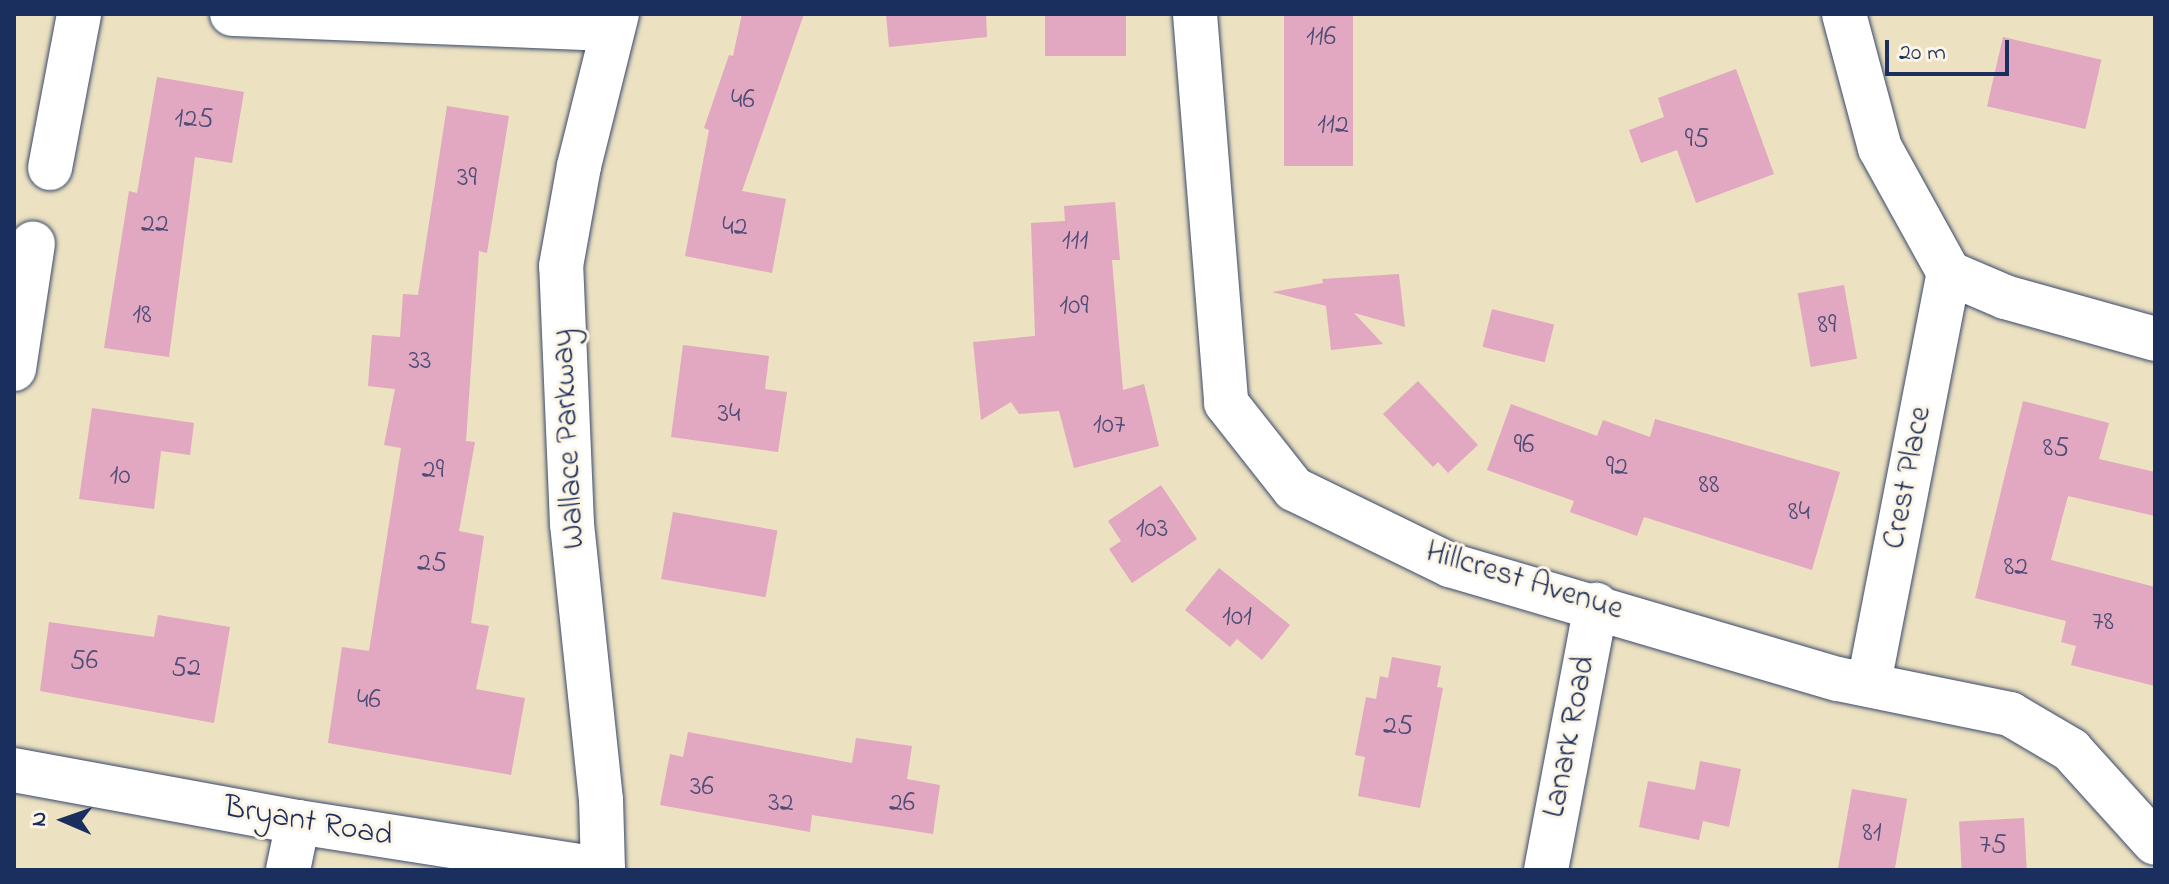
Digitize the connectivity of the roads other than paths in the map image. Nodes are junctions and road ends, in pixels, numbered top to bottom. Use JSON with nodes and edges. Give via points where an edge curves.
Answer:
{"nodes":[{"id":1,"x":79,"y":14,"type":"edge"},
{"id":2,"x":232,"y":14,"type":"edge"},
{"id":3,"x":1195,"y":14,"type":"edge"},
{"id":4,"x":1844,"y":14,"type":"edge"},
{"id":5,"x":615,"y":22,"type":"edge"},
{"id":6,"x":50,"y":168,"type":"dead end"},
{"id":7,"x":33,"y":243,"type":"dead end"},
{"id":8,"x":1949,"y":273,"type":"junction"},
{"id":9,"x":2155,"y":339,"type":"edge"},
{"id":10,"x":14,"y":369,"type":"edge"},
{"id":11,"x":1596,"y":605,"type":"junction"},
{"id":12,"x":1869,"y":683,"type":"junction"},
{"id":13,"x":14,"y":770,"type":"edge"},
{"id":14,"x":298,"y":822,"type":"junction"},
{"id":15,"x":2155,"y":843,"type":"edge"},
{"id":16,"x":288,"y":870,"type":"edge"},
{"id":17,"x":603,"y":870,"type":"edge"},
{"id":18,"x":1546,"y":870,"type":"edge"}],
"edges":[{"from":1,"to":6,"type":"street"},
{"from":2,"to":5,"type":"street"},
{"from":3,"to":11,"type":"street","name":"Hillcrest Avenue","via":[[1226,403],[1294,489],[1450,565]]},
{"from":4,"to":8,"type":"street","via":[[1880,148]]},
{"from":5,"to":17,"type":"street","name":"Wallace Parkway","via":[[561,266],[572,524],[601,800]]},
{"from":7,"to":10,"type":"street"},
{"from":8,"to":9,"type":"street","via":[[2005,297]]},
{"from":8,"to":12,"type":"street","name":"Crest Place"},
{"from":11,"to":12,"type":"street","name":"Hillcrest Avenue","via":[[1838,679]]},
{"from":11,"to":18,"type":"street","name":"Lanark Road"},
{"from":12,"to":15,"type":"street","name":"Hillcrest Avenue","via":[[2010,714],[2071,750]]},
{"from":13,"to":14,"type":"street","name":"Bryant Road"},
{"from":14,"to":16,"type":"street"},
{"from":14,"to":17,"type":"street","name":"Bryant Road"}]}
